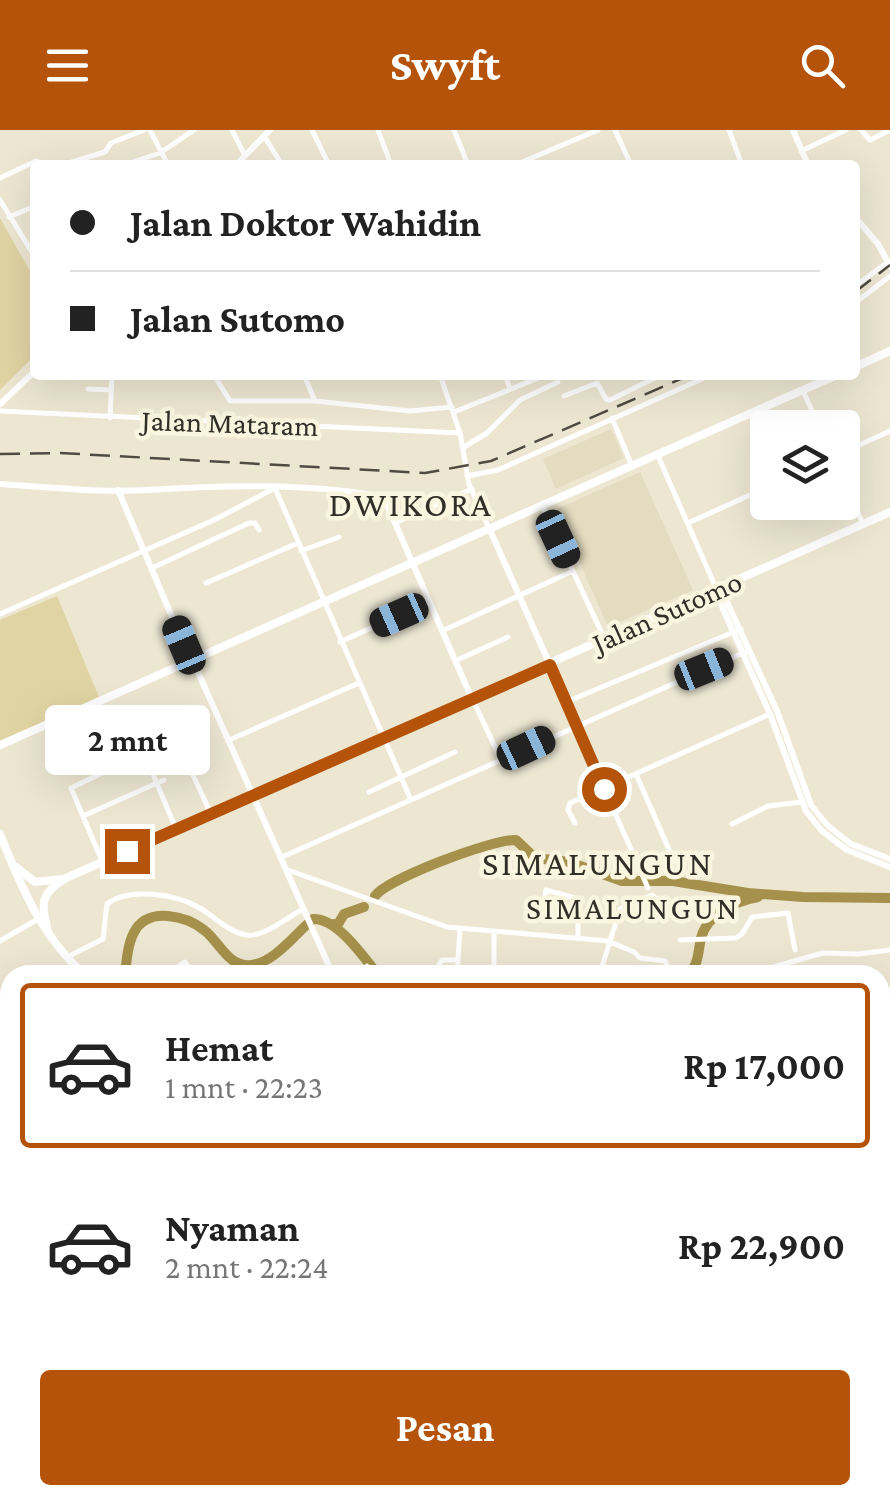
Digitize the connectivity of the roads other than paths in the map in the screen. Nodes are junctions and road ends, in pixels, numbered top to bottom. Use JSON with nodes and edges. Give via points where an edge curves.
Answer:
{"nodes":[{"id":1,"x":147,"y":130,"type":"edge"},
{"id":2,"x":194,"y":130,"type":"edge"},
{"id":3,"x":232,"y":130,"type":"edge"},
{"id":4,"x":312,"y":130,"type":"edge"},
{"id":5,"x":378,"y":130,"type":"edge"},
{"id":6,"x":454,"y":130,"type":"edge"},
{"id":7,"x":598,"y":130,"type":"edge"},
{"id":8,"x":615,"y":130,"type":"edge"},
{"id":9,"x":729,"y":130,"type":"edge"},
{"id":10,"x":792,"y":130,"type":"edge"},
{"id":11,"x":846,"y":130,"type":"edge"},
{"id":12,"x":861,"y":130,"type":"edge"},
{"id":13,"x":890,"y":130,"type":"edge"},
{"id":14,"x":267,"y":133,"type":"edge"},
{"id":15,"x":802,"y":151,"type":"junction"},
{"id":16,"x":160,"y":153,"type":"junction"},
{"id":17,"x":245,"y":156,"type":"junction"},
{"id":18,"x":82,"y":160,"type":"edge"},
{"id":19,"x":139,"y":160,"type":"edge"},
{"id":20,"x":165,"y":160,"type":"edge"},
{"id":21,"x":241,"y":160,"type":"edge"},
{"id":22,"x":280,"y":160,"type":"edge"},
{"id":23,"x":327,"y":160,"type":"edge"},
{"id":24,"x":389,"y":160,"type":"edge"},
{"id":25,"x":466,"y":160,"type":"edge"},
{"id":26,"x":527,"y":160,"type":"edge"},
{"id":27,"x":629,"y":160,"type":"edge"},
{"id":28,"x":740,"y":160,"type":"edge"},
{"id":29,"x":806,"y":160,"type":"edge"},
{"id":30,"x":30,"y":164,"type":"edge"},
{"id":31,"x":0,"y":178,"type":"edge"},
{"id":32,"x":0,"y":200,"type":"edge"},
{"id":33,"x":30,"y":208,"type":"edge"},
{"id":34,"x":9,"y":216,"type":"junction"},
{"id":35,"x":860,"y":223,"type":"edge"},
{"id":36,"x":30,"y":250,"type":"edge"},
{"id":37,"x":888,"y":259,"type":"edge"},
{"id":38,"x":890,"y":276,"type":"edge"},
{"id":39,"x":860,"y":282,"type":"edge"},
{"id":40,"x":860,"y":300,"type":"edge"},
{"id":41,"x":890,"y":352,"type":"edge"},
{"id":42,"x":860,"y":365,"type":"edge"},
{"id":43,"x":30,"y":376,"type":"edge"},
{"id":44,"x":112,"y":380,"type":"edge"},
{"id":45,"x":217,"y":380,"type":"edge"},
{"id":46,"x":306,"y":380,"type":"edge"},
{"id":47,"x":442,"y":380,"type":"edge"},
{"id":48,"x":508,"y":380,"type":"edge"},
{"id":49,"x":532,"y":380,"type":"edge"},
{"id":50,"x":651,"y":380,"type":"edge"},
{"id":51,"x":699,"y":380,"type":"edge"},
{"id":52,"x":826,"y":380,"type":"edge"},
{"id":53,"x":558,"y":382,"type":"dead end"},
{"id":54,"x":510,"y":388,"type":"junction"},
{"id":55,"x":88,"y":389,"type":"dead end"},
{"id":56,"x":111,"y":390,"type":"junction"},
{"id":57,"x":802,"y":390,"type":"junction"},
{"id":58,"x":564,"y":396,"type":"dead end"},
{"id":59,"x":315,"y":401,"type":"junction"},
{"id":60,"x":0,"y":407,"type":"edge"},
{"id":61,"x":453,"y":410,"type":"junction"},
{"id":62,"x":811,"y":410,"type":"edge"},
{"id":63,"x":110,"y":418,"type":"junction"},
{"id":64,"x":612,"y":418,"type":"junction"},
{"id":65,"x":890,"y":431,"type":"edge"},
{"id":66,"x":460,"y":433,"type":"junction"},
{"id":67,"x":860,"y":445,"type":"edge"},
{"id":68,"x":464,"y":448,"type":"junction"},
{"id":69,"x":658,"y":456,"type":"junction"},
{"id":70,"x":633,"y":467,"type":"junction"},
{"id":71,"x":467,"y":476,"type":"junction"},
{"id":72,"x":0,"y":484,"type":"edge"},
{"id":73,"x":275,"y":488,"type":"junction"},
{"id":74,"x":472,"y":489,"type":"junction"},
{"id":75,"x":118,"y":490,"type":"junction"},
{"id":76,"x":750,"y":495,"type":"edge"},
{"id":77,"x":542,"y":507,"type":"junction"},
{"id":78,"x":890,"y":512,"type":"edge"},
{"id":79,"x":860,"y":517,"type":"edge"},
{"id":80,"x":395,"y":523,"type":"junction"},
{"id":81,"x":688,"y":523,"type":"junction"},
{"id":82,"x":863,"y":524,"type":"junction"},
{"id":83,"x":259,"y":530,"type":"dead end"},
{"id":84,"x":490,"y":530,"type":"junction"},
{"id":85,"x":339,"y":537,"type":"dead end"},
{"id":86,"x":298,"y":543,"type":"junction"},
{"id":87,"x":146,"y":551,"type":"junction"},
{"id":88,"x":301,"y":551,"type":"junction"},
{"id":89,"x":412,"y":563,"type":"junction"},
{"id":90,"x":152,"y":568,"type":"junction"},
{"id":91,"x":573,"y":571,"type":"junction"},
{"id":92,"x":206,"y":583,"type":"dead end"},
{"id":93,"x":718,"y":590,"type":"junction"},
{"id":94,"x":518,"y":597,"type":"junction"},
{"id":95,"x":429,"y":602,"type":"junction"},
{"id":96,"x":322,"y":603,"type":"junction"},
{"id":97,"x":0,"y":614,"type":"edge"},
{"id":98,"x":738,"y":630,"type":"junction"},
{"id":99,"x":442,"y":631,"type":"junction"},
{"id":100,"x":508,"y":637,"type":"dead end"},
{"id":101,"x":606,"y":640,"type":"junction"},
{"id":102,"x":340,"y":642,"type":"junction"},
{"id":103,"x":747,"y":651,"type":"junction"},
{"id":104,"x":454,"y":660,"type":"junction"},
{"id":105,"x":192,"y":661,"type":"junction"},
{"id":106,"x":550,"y":665,"type":"junction"},
{"id":107,"x":358,"y":683,"type":"junction"},
{"id":108,"x":473,"y":700,"type":"junction"},
{"id":109,"x":566,"y":702,"type":"junction"},
{"id":110,"x":774,"y":712,"type":"junction"},
{"id":111,"x":576,"y":726,"type":"junction"},
{"id":112,"x":383,"y":738,"type":"junction"},
{"id":113,"x":229,"y":740,"type":"junction"},
{"id":114,"x":0,"y":745,"type":"edge"},
{"id":115,"x":456,"y":752,"type":"dead end"},
{"id":116,"x":200,"y":756,"type":"dead end"},
{"id":117,"x":501,"y":760,"type":"junction"},
{"id":118,"x":636,"y":774,"type":"junction"},
{"id":119,"x":400,"y":777,"type":"junction"},
{"id":120,"x":160,"y":782,"type":"junction"},
{"id":121,"x":604,"y":789,"type":"junction"},
{"id":122,"x":369,"y":792,"type":"dead end"},
{"id":123,"x":253,"y":796,"type":"junction"},
{"id":124,"x":411,"y":800,"type":"junction"},
{"id":125,"x":806,"y":806,"type":"junction"},
{"id":126,"x":211,"y":814,"type":"junction"},
{"id":127,"x":83,"y":816,"type":"junction"},
{"id":128,"x":575,"y":823,"type":"dead end"},
{"id":129,"x":732,"y":824,"type":"dead end"},
{"id":130,"x":176,"y":829,"type":"junction"},
{"id":131,"x":0,"y":834,"type":"edge"},
{"id":132,"x":849,"y":847,"type":"junction"},
{"id":133,"x":282,"y":857,"type":"junction"},
{"id":134,"x":890,"y":859,"type":"edge"},
{"id":135,"x":11,"y":861,"type":"junction"},
{"id":136,"x":674,"y":861,"type":"dead end"},
{"id":137,"x":103,"y":862,"type":"junction"},
{"id":138,"x":890,"y":867,"type":"edge"},
{"id":139,"x":288,"y":870,"type":"junction"},
{"id":140,"x":66,"y":878,"type":"junction"},
{"id":141,"x":648,"y":888,"type":"dead end"},
{"id":142,"x":544,"y":908,"type":"dead end"},
{"id":143,"x":305,"y":910,"type":"junction"},
{"id":144,"x":703,"y":911,"type":"dead end"},
{"id":145,"x":38,"y":920,"type":"junction"},
{"id":146,"x":460,"y":928,"type":"junction"},
{"id":147,"x":494,"y":932,"type":"junction"},
{"id":148,"x":48,"y":933,"type":"junction"},
{"id":149,"x":578,"y":938,"type":"junction"},
{"id":150,"x":0,"y":940,"type":"edge"},
{"id":151,"x":680,"y":940,"type":"dead end"},
{"id":152,"x":609,"y":941,"type":"junction"},
{"id":153,"x":795,"y":950,"type":"dead end"},
{"id":154,"x":890,"y":950,"type":"edge"},
{"id":155,"x":66,"y":958,"type":"junction"},
{"id":156,"x":458,"y":960,"type":"junction"},
{"id":157,"x":73,"y":965,"type":"edge"},
{"id":158,"x":329,"y":965,"type":"edge"},
{"id":159,"x":439,"y":965,"type":"edge"},
{"id":160,"x":458,"y":965,"type":"edge"},
{"id":161,"x":494,"y":965,"type":"edge"},
{"id":162,"x":602,"y":965,"type":"edge"},
{"id":163,"x":667,"y":965,"type":"edge"},
{"id":164,"x":785,"y":965,"type":"edge"}],
"edges":[{"from":1,"to":16,"type":"street"},
{"from":1,"to":18,"type":"street","via":[[111,143],[109,153]]},
{"from":2,"to":16,"type":"street"},
{"from":3,"to":17,"type":"street"},
{"from":4,"to":23,"type":"street"},
{"from":5,"to":24,"type":"street"},
{"from":6,"to":25,"type":"street"},
{"from":7,"to":26,"type":"street"},
{"from":8,"to":27,"type":"street"},
{"from":9,"to":28,"type":"street"},
{"from":10,"to":15,"type":"street"},
{"from":11,"to":15,"type":"street"},
{"from":12,"to":13,"type":"street","via":[[870,140]]},
{"from":14,"to":17,"type":"street"},
{"from":14,"to":22,"type":"street"},
{"from":15,"to":29,"type":"street"},
{"from":16,"to":19,"type":"street"},
{"from":16,"to":20,"type":"street"},
{"from":17,"to":21,"type":"street"},
{"from":30,"to":31,"type":"street"},
{"from":32,"to":34,"type":"street"},
{"from":33,"to":34,"type":"street"},
{"from":34,"to":36,"type":"street"},
{"from":35,"to":37,"type":"street"},
{"from":37,"to":39,"type":"street"},
{"from":38,"to":40,"type":"street"},
{"from":41,"to":42,"type":"main road"},
{"from":43,"to":60,"type":"street"},
{"from":44,"to":56,"type":"street"},
{"from":45,"to":59,"type":"street","via":[[230,401]]},
{"from":46,"to":59,"type":"street"},
{"from":47,"to":61,"type":"street"},
{"from":48,"to":54,"type":"street"},
{"from":49,"to":54,"type":"street"},
{"from":50,"to":58,"type":"street","via":[[610,400],[598,383]]},
{"from":51,"to":64,"type":"street"},
{"from":52,"to":57,"type":"main road"},
{"from":53,"to":68,"type":"street","via":[[520,400]]},
{"from":54,"to":61,"type":"street"},
{"from":55,"to":56,"type":"street"},
{"from":56,"to":63,"type":"street"},
{"from":57,"to":62,"type":"street"},
{"from":57,"to":69,"type":"main road"},
{"from":59,"to":61,"type":"street"},
{"from":60,"to":63,"type":"street","name":"Jalan Mataram"},
{"from":61,"to":66,"type":"street"},
{"from":63,"to":66,"type":"street","name":"Jalan Mataram"},
{"from":64,"to":70,"type":"street"},
{"from":64,"to":71,"type":"street","via":[[498,470]]},
{"from":65,"to":67,"type":"street"},
{"from":66,"to":68,"type":"street"},
{"from":68,"to":71,"type":"street"},
{"from":69,"to":70,"type":"main road"},
{"from":69,"to":81,"type":"street"},
{"from":70,"to":77,"type":"main road"},
{"from":71,"to":74,"type":"street"},
{"from":72,"to":75,"type":"street"},
{"from":73,"to":75,"type":"street"},
{"from":73,"to":80,"type":"street","via":[[379,496]]},
{"from":73,"to":86,"type":"street"},
{"from":73,"to":87,"type":"street"},
{"from":74,"to":80,"type":"street"},
{"from":74,"to":84,"type":"street"},
{"from":75,"to":87,"type":"street"},
{"from":76,"to":81,"type":"street"},
{"from":77,"to":84,"type":"main road"},
{"from":77,"to":91,"type":"street"},
{"from":78,"to":82,"type":"main road","name":"Jalan Sutomo"},
{"from":79,"to":82,"type":"street"},
{"from":80,"to":89,"type":"street"},
{"from":81,"to":93,"type":"street"},
{"from":82,"to":93,"type":"main road","name":"Jalan Sutomo"},
{"from":83,"to":90,"type":"street","via":[[249,522]]},
{"from":84,"to":89,"type":"main road"},
{"from":84,"to":94,"type":"street"},
{"from":85,"to":88,"type":"street"},
{"from":86,"to":88,"type":"street"},
{"from":86,"to":92,"type":"street"},
{"from":87,"to":90,"type":"street"},
{"from":87,"to":97,"type":"street"},
{"from":88,"to":96,"type":"street"},
{"from":89,"to":95,"type":"street"},
{"from":89,"to":96,"type":"main road"},
{"from":90,"to":105,"type":"street"},
{"from":91,"to":94,"type":"street"},
{"from":91,"to":101,"type":"street"},
{"from":93,"to":98,"type":"street"},
{"from":93,"to":101,"type":"main road","name":"Jalan Sutomo"},
{"from":94,"to":99,"type":"street"},
{"from":94,"to":106,"type":"street"},
{"from":95,"to":99,"type":"street"},
{"from":95,"to":102,"type":"street"},
{"from":96,"to":102,"type":"street"},
{"from":96,"to":105,"type":"main road"},
{"from":98,"to":103,"type":"street"},
{"from":98,"to":109,"type":"street"},
{"from":99,"to":104,"type":"street"},
{"from":100,"to":104,"type":"street"},
{"from":101,"to":106,"type":"main road","name":"Jalan Sutomo"},
{"from":102,"to":107,"type":"street"},
{"from":103,"to":110,"type":"street"},
{"from":103,"to":111,"type":"street"},
{"from":104,"to":108,"type":"street"},
{"from":105,"to":113,"type":"street"},
{"from":105,"to":114,"type":"main road"},
{"from":106,"to":108,"type":"main road","name":"Jalan Sutomo"},
{"from":106,"to":109,"type":"street"},
{"from":107,"to":112,"type":"street"},
{"from":107,"to":113,"type":"street"},
{"from":108,"to":112,"type":"main road","name":"Jalan Sutomo"},
{"from":108,"to":117,"type":"street"},
{"from":109,"to":111,"type":"street"},
{"from":110,"to":118,"type":"street"},
{"from":110,"to":125,"type":"street"},
{"from":111,"to":117,"type":"street"},
{"from":111,"to":121,"type":"street"},
{"from":112,"to":119,"type":"street"},
{"from":112,"to":123,"type":"main road","name":"Jalan Sutomo"},
{"from":113,"to":123,"type":"street"},
{"from":115,"to":119,"type":"street"},
{"from":116,"to":126,"type":"street","via":[[188,762]]},
{"from":117,"to":124,"type":"street"},
{"from":118,"to":121,"type":"street"},
{"from":118,"to":136,"type":"street"},
{"from":119,"to":122,"type":"street"},
{"from":119,"to":124,"type":"street"},
{"from":120,"to":127,"type":"street"},
{"from":120,"to":127,"type":"street","via":[[147,752],[72,788]]},
{"from":120,"to":130,"type":"street"},
{"from":121,"to":128,"type":"street","via":[[568,805]]},
{"from":121,"to":141,"type":"street"},
{"from":123,"to":126,"type":"main road","name":"Jalan Sutomo"},
{"from":123,"to":133,"type":"street"},
{"from":124,"to":133,"type":"street"},
{"from":125,"to":129,"type":"street","via":[[768,806]]},
{"from":125,"to":132,"type":"street"},
{"from":126,"to":130,"type":"main road","name":"Jalan Sutomo"},
{"from":127,"to":137,"type":"street"},
{"from":130,"to":137,"type":"main road","name":"Jalan Sutomo"},
{"from":131,"to":135,"type":"main road"},
{"from":132,"to":134,"type":"street"},
{"from":132,"to":138,"type":"street"},
{"from":133,"to":139,"type":"street"},
{"from":135,"to":140,"type":"main road","via":[[35,882]]},
{"from":135,"to":145,"type":"main road"},
{"from":137,"to":140,"type":"main road","name":"Jalan Sutomo"},
{"from":139,"to":143,"type":"street"},
{"from":139,"to":146,"type":"street"},
{"from":140,"to":148,"type":"main road","via":[[43,901]]},
{"from":142,"to":149,"type":"street","via":[[546,890],[578,899]]},
{"from":143,"to":155,"type":"street","via":[[248,936],[194,904],[127,894],[107,904],[104,938]]},
{"from":143,"to":158,"type":"street"},
{"from":144,"to":152,"type":"street","via":[[668,910],[652,895],[620,909]]},
{"from":145,"to":148,"type":"main road"},
{"from":145,"to":150,"type":"street"},
{"from":146,"to":147,"type":"street"},
{"from":146,"to":156,"type":"street"},
{"from":147,"to":149,"type":"street"},
{"from":147,"to":161,"type":"street"},
{"from":148,"to":155,"type":"main road"},
{"from":149,"to":152,"type":"street"},
{"from":151,"to":153,"type":"street","via":[[719,941],[742,934],[755,916],[786,912]]},
{"from":152,"to":162,"type":"street"},
{"from":152,"to":163,"type":"street"},
{"from":154,"to":164,"type":"street","via":[[823,952]]},
{"from":155,"to":157,"type":"main road"},
{"from":156,"to":159,"type":"street"},
{"from":156,"to":160,"type":"street"}]}
